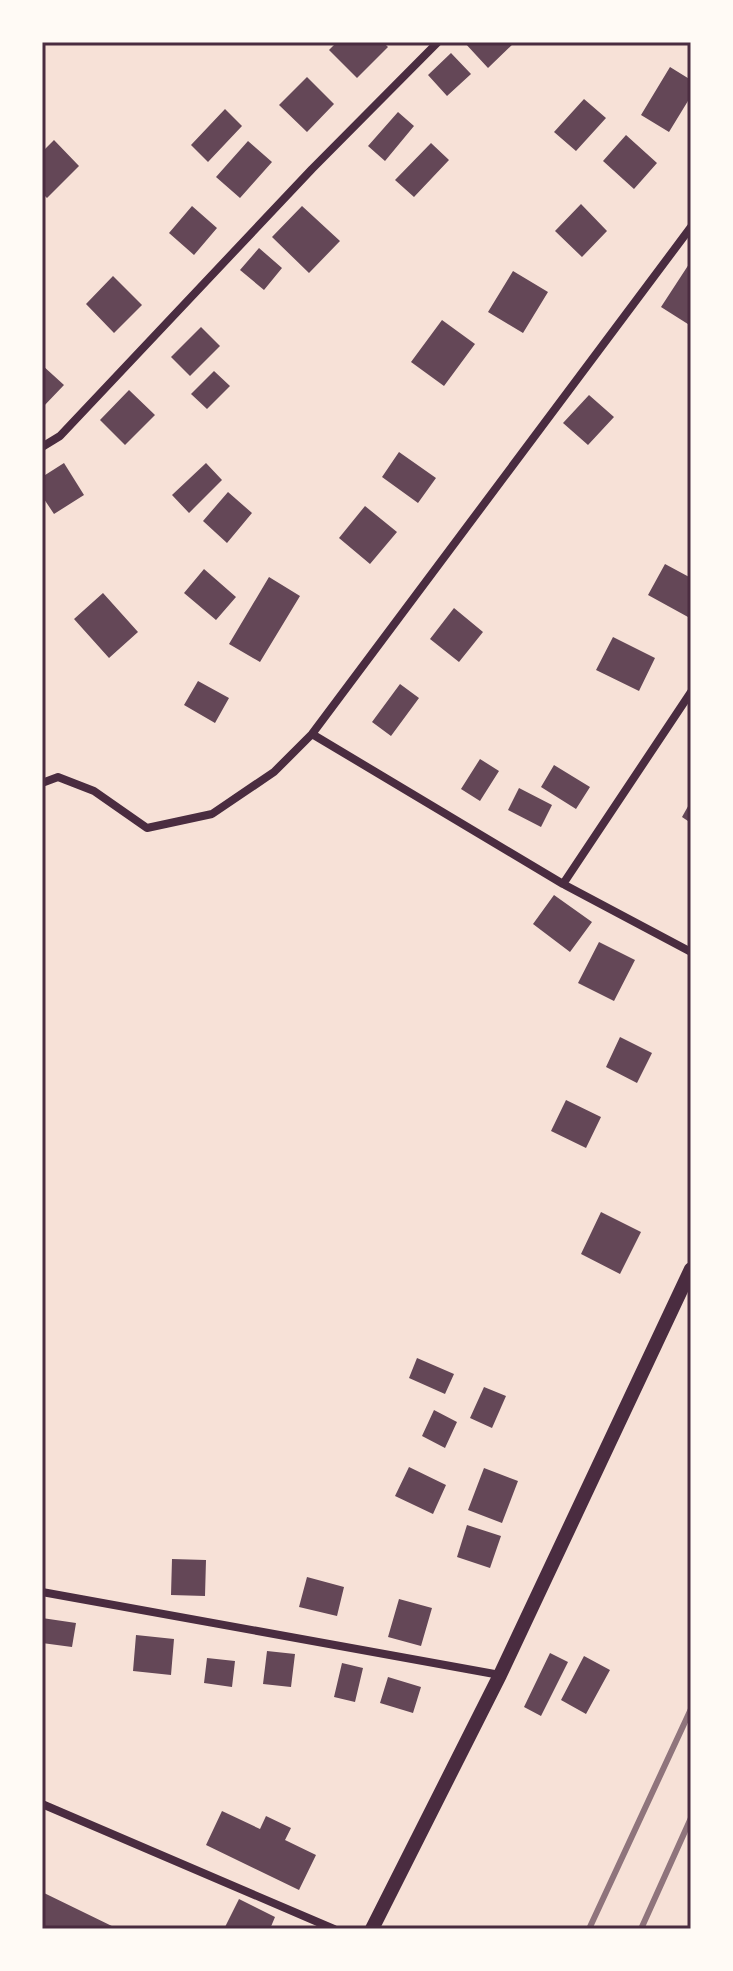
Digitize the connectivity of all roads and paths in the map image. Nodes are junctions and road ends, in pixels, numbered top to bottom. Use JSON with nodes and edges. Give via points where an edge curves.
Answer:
{"nodes":[{"id":1,"x":438,"y":42,"type":"edge"},
{"id":2,"x":691,"y":227,"type":"edge"},
{"id":3,"x":42,"y":447,"type":"edge"},
{"id":4,"x":691,"y":692,"type":"edge"},
{"id":5,"x":312,"y":734,"type":"junction"},
{"id":6,"x":42,"y":783,"type":"edge"},
{"id":7,"x":563,"y":884,"type":"junction"},
{"id":8,"x":691,"y":952,"type":"edge"},
{"id":9,"x":691,"y":1269,"type":"edge"},
{"id":10,"x":42,"y":1592,"type":"edge"},
{"id":11,"x":500,"y":1675,"type":"junction"},
{"id":12,"x":42,"y":1804,"type":"edge"},
{"id":13,"x":334,"y":1929,"type":"edge"},
{"id":14,"x":372,"y":1929,"type":"edge"}],
"edges":[{"from":1,"to":3,"type":"street","via":[[60,436]]},
{"from":2,"to":5,"type":"street"},
{"from":4,"to":7,"type":"street"},
{"from":5,"to":6,"type":"street","via":[[274,772],[212,814],[147,828],[94,791],[58,777]]},
{"from":5,"to":7,"type":"street"},
{"from":7,"to":8,"type":"street"},
{"from":9,"to":11,"type":"street"},
{"from":10,"to":11,"type":"street"},
{"from":11,"to":14,"type":"street"},
{"from":12,"to":13,"type":"street"}]}
